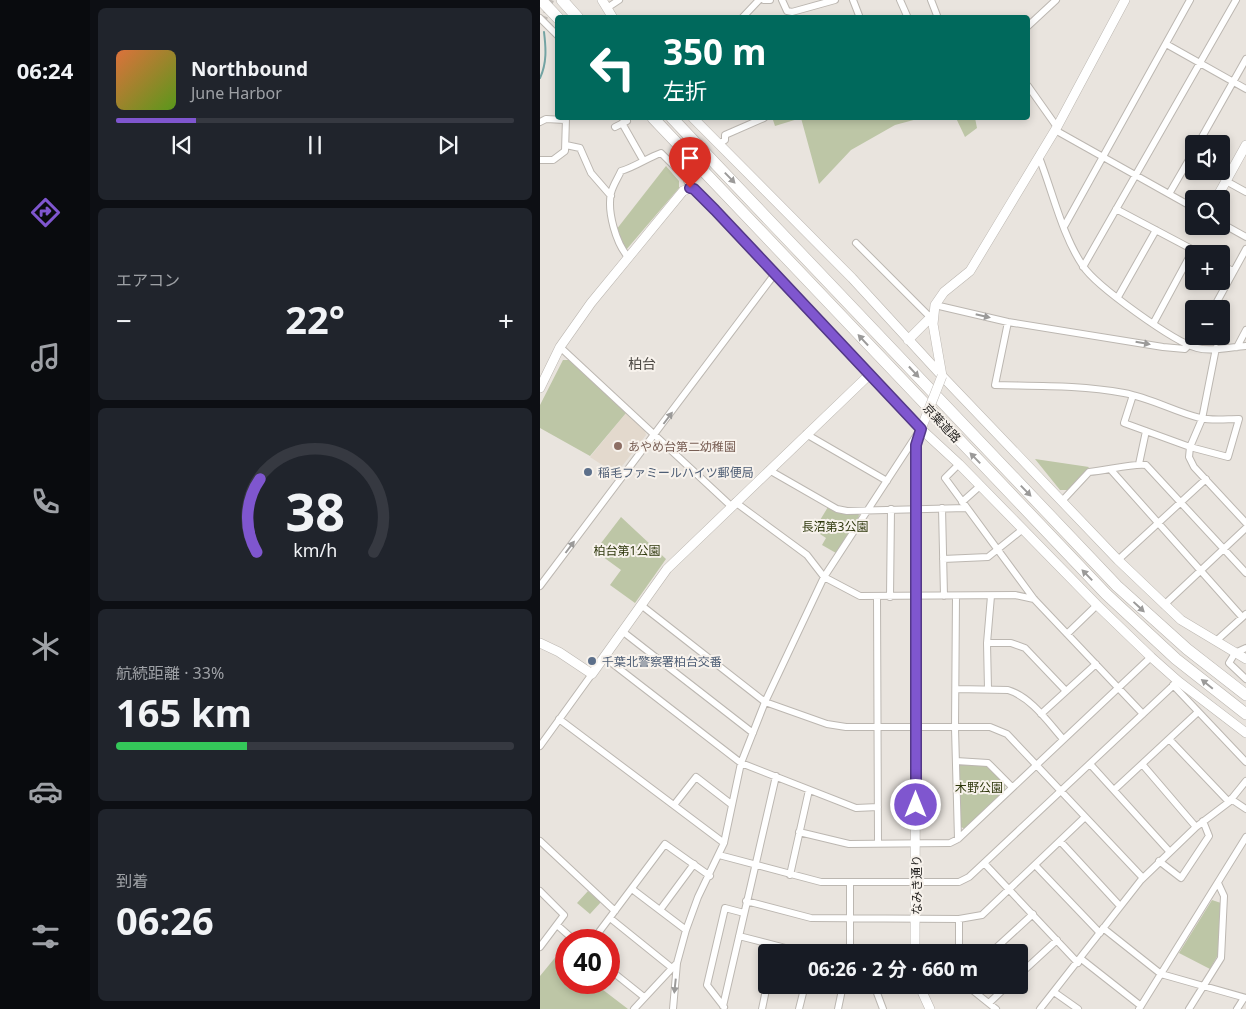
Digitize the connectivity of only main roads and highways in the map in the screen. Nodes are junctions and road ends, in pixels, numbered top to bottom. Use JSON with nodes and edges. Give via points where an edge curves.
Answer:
{"nodes":[{"id":1,"x":541,"y":0,"type":"edge"},
{"id":2,"x":562,"y":0,"type":"edge"},
{"id":3,"x":555,"y":15,"type":"edge"},
{"id":4,"x":575,"y":15,"type":"edge"},
{"id":5,"x":654,"y":120,"type":"edge"},
{"id":6,"x":674,"y":120,"type":"edge"},
{"id":7,"x":1246,"y":695,"type":"edge"},
{"id":8,"x":1246,"y":714,"type":"edge"}],
"edges":[{"from":1,"to":3,"type":"highway"},
{"from":2,"to":4,"type":"highway"},
{"from":8,"to":5,"type":"highway","name":"京葉道路","one_way":true,"via":[[1176,659],[1106,594]]},
{"from":6,"to":7,"type":"highway","name":"京葉道路","one_way":true,"via":[[1117,586],[1187,650]]}]}
